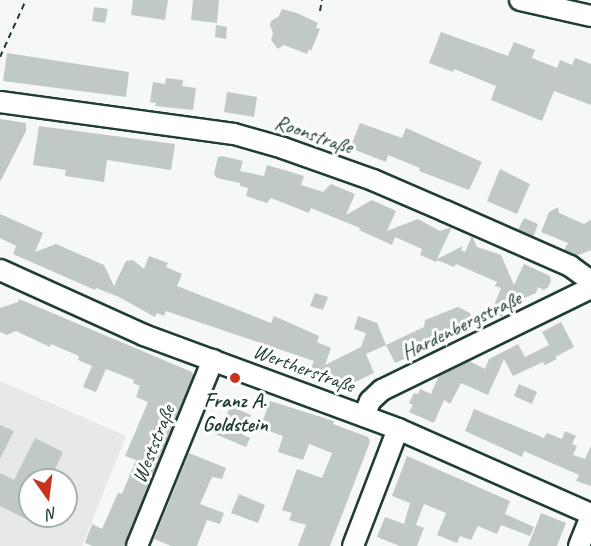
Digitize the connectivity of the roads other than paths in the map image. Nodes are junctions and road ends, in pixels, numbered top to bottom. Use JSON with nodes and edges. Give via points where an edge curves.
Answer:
{"nodes":[{"id":1,"x":520,"y":0,"type":"edge"},
{"id":2,"x":591,"y":16,"type":"edge"},
{"id":3,"x":0,"y":102,"type":"edge"},
{"id":4,"x":0,"y":270,"type":"edge"},
{"id":5,"x":591,"y":282,"type":"edge"},
{"id":6,"x":591,"y":288,"type":"edge"},
{"id":7,"x":213,"y":360,"type":"junction"},
{"id":8,"x":364,"y":416,"type":"junction"},
{"id":9,"x":398,"y":429,"type":"junction"},
{"id":10,"x":591,"y":515,"type":"edge"},
{"id":11,"x":137,"y":546,"type":"edge"},
{"id":12,"x":352,"y":546,"type":"edge"},
{"id":13,"x":579,"y":546,"type":"edge"}],
"edges":[{"from":1,"to":2,"type":"street"},
{"from":3,"to":5,"type":"street","name":"Roonstraße","via":[[234,134],[283,148],[435,206],[570,266]]},
{"from":4,"to":7,"type":"street","name":"Wertherstraße","via":[[144,335]]},
{"from":6,"to":8,"type":"street","name":"Hardenbergstraße","via":[[382,390],[370,401]]},
{"from":7,"to":8,"type":"street","name":"Wertherstraße"},
{"from":7,"to":11,"type":"street","name":"Weststraße"},
{"from":8,"to":9,"type":"street","name":"Wertherstraße"},
{"from":9,"to":10,"type":"street","name":"Wertherstraße"},
{"from":9,"to":12,"type":"street"},
{"from":10,"to":13,"type":"street"}]}
